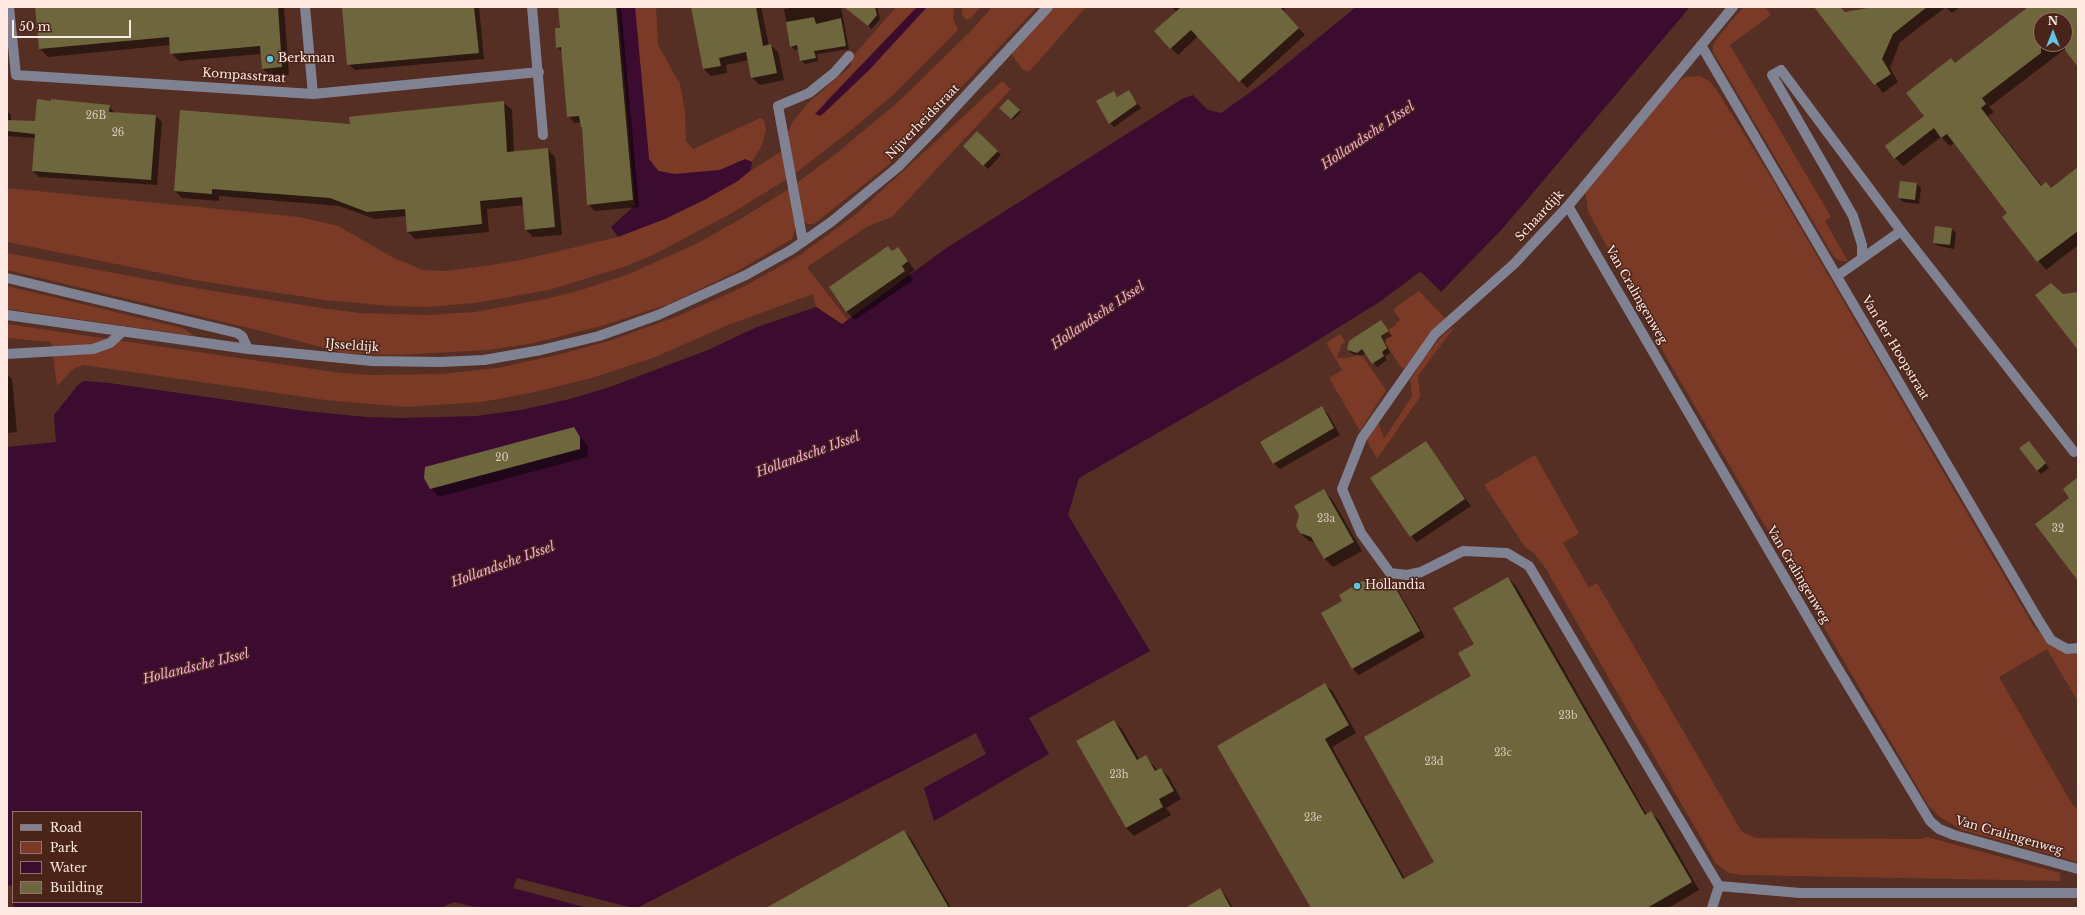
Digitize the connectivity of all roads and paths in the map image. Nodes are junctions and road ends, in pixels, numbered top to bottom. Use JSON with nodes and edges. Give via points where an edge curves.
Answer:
{"nodes":[{"id":1,"x":9,"y":7,"type":"edge"},
{"id":2,"x":305,"y":7,"type":"edge"},
{"id":3,"x":532,"y":7,"type":"edge"},
{"id":4,"x":1048,"y":7,"type":"edge"},
{"id":5,"x":1733,"y":7,"type":"edge"},
{"id":6,"x":1701,"y":45,"type":"junction"},
{"id":7,"x":849,"y":56,"type":"dead end"},
{"id":8,"x":539,"y":72,"type":"junction"},
{"id":9,"x":313,"y":94,"type":"junction"},
{"id":10,"x":543,"y":135,"type":"dead end"},
{"id":11,"x":1568,"y":206,"type":"junction"},
{"id":12,"x":1901,"y":230,"type":"junction"},
{"id":13,"x":803,"y":242,"type":"junction"},
{"id":14,"x":1862,"y":258,"type":"junction"},
{"id":15,"x":1837,"y":276,"type":"junction"},
{"id":16,"x":7,"y":278,"type":"edge"},
{"id":17,"x":689,"y":303,"type":"joint"},
{"id":18,"x":7,"y":314,"type":"edge"},
{"id":19,"x":123,"y":331,"type":"junction"},
{"id":20,"x":248,"y":349,"type":"junction"},
{"id":21,"x":7,"y":354,"type":"edge"},
{"id":22,"x":2074,"y":452,"type":"dead end"},
{"id":23,"x":2078,"y":648,"type":"edge"},
{"id":24,"x":2078,"y":869,"type":"edge"},
{"id":25,"x":1719,"y":886,"type":"junction"},
{"id":26,"x":2078,"y":893,"type":"edge"},
{"id":27,"x":1712,"y":908,"type":"edge"}],
"edges":[{"from":1,"to":9,"type":"street","name":"Kompasstraat","via":[[16,75]]},
{"from":2,"to":9,"type":"street"},
{"from":3,"to":8,"type":"street"},
{"from":4,"to":13,"type":"street","name":"Nijverheidstraat","via":[[936,130],[898,167],[866,195]]},
{"from":5,"to":6,"type":"street","name":"Schaardijk"},
{"from":6,"to":11,"type":"street","name":"Schaardijk"},
{"from":6,"to":15,"type":"street","name":"Van der Hoopstraat"},
{"from":7,"to":13,"type":"street","via":[[834,73],[809,93],[778,106]]},
{"from":8,"to":9,"type":"street","name":"Kompasstraat"},
{"from":8,"to":10,"type":"street"},
{"from":11,"to":24,"type":"street","name":"Van Cralingenweg","via":[[1831,657],[1930,821],[1939,829],[1954,834]]},
{"from":11,"to":25,"type":"street","name":"Schaardijk","via":[[1514,264],[1435,334],[1362,438],[1342,489],[1361,533],[1390,573],[1407,575],[1421,572],[1463,551],[1507,553],[1529,566]]},
{"from":12,"to":14,"type":"street"},
{"from":12,"to":14,"type":"street","via":[[1781,70],[1772,75],[1853,216],[1862,244]]},
{"from":12,"to":22,"type":"street"},
{"from":13,"to":17,"type":"street","name":"Nijverheidstraat","via":[[746,275]]},
{"from":14,"to":15,"type":"street"},
{"from":15,"to":23,"type":"street","name":"Van der Hoopstraat","via":[[2051,640],[2067,649]]},
{"from":16,"to":20,"type":"street","via":[[237,333],[242,336]]},
{"from":17,"to":20,"type":"street","name":"IJsseldijk","via":[[599,336],[484,360],[372,361]]},
{"from":18,"to":19,"type":"street","name":"IJsseldijk"},
{"from":19,"to":20,"type":"street","name":"IJsseldijk"},
{"from":19,"to":21,"type":"street","via":[[110,343],[92,349]]},
{"from":25,"to":26,"type":"street","via":[[1800,893]]},
{"from":25,"to":27,"type":"street"}]}
